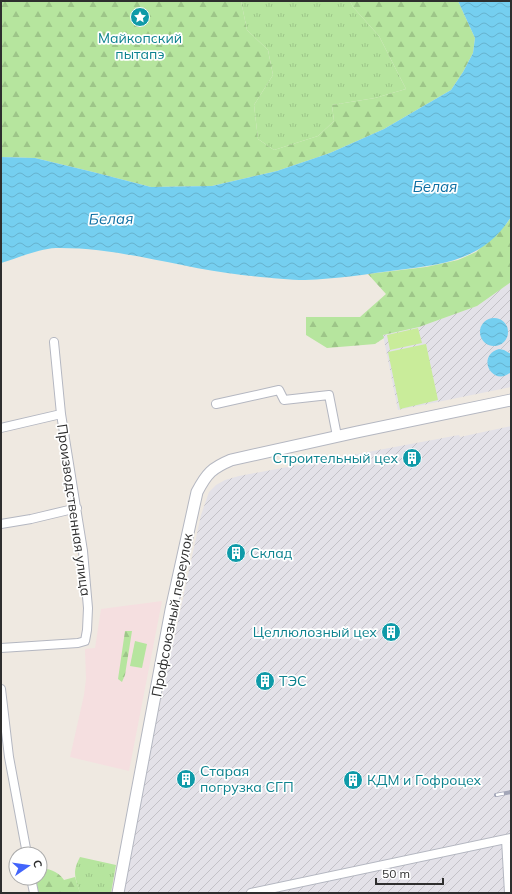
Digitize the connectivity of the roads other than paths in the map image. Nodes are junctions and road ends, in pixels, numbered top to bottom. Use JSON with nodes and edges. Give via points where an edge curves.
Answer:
{"nodes":[{"id":1,"x":54,"y":342,"type":"dead end"},
{"id":2,"x":511,"y":400,"type":"edge"},
{"id":3,"x":216,"y":404,"type":"dead end"},
{"id":4,"x":61,"y":414,"type":"junction"},
{"id":5,"x":1,"y":428,"type":"edge"},
{"id":6,"x":337,"y":436,"type":"junction"},
{"id":7,"x":77,"y":508,"type":"junction"},
{"id":8,"x":1,"y":524,"type":"edge"},
{"id":9,"x":1,"y":648,"type":"edge"},
{"id":10,"x":1,"y":689,"type":"edge"},
{"id":11,"x":509,"y":838,"type":"edge"},
{"id":12,"x":26,"y":846,"type":"edge"},
{"id":13,"x":118,"y":893,"type":"edge"},
{"id":14,"x":251,"y":893,"type":"edge"},
{"id":15,"x":509,"y":893,"type":"edge"}],
"edges":[{"from":1,"to":4,"type":"street","name":"Производственная улица"},
{"from":2,"to":6,"type":"main road","name":"Профсоюзный переулок"},
{"from":3,"to":6,"type":"street","via":[[278,390],[284,400],[329,395]]},
{"from":4,"to":5,"type":"street"},
{"from":4,"to":7,"type":"street","name":"Производственная улица"},
{"from":6,"to":13,"type":"main road","name":"Профсоюзный переулок","via":[[231,460],[217,466],[205,477],[197,492],[171,610]]},
{"from":7,"to":8,"type":"street"},
{"from":7,"to":9,"type":"street","name":"Производственная улица","via":[[88,608],[85,641]]},
{"from":10,"to":12,"type":"street"},
{"from":11,"to":14,"type":"street"},
{"from":11,"to":15,"type":"street"}]}
